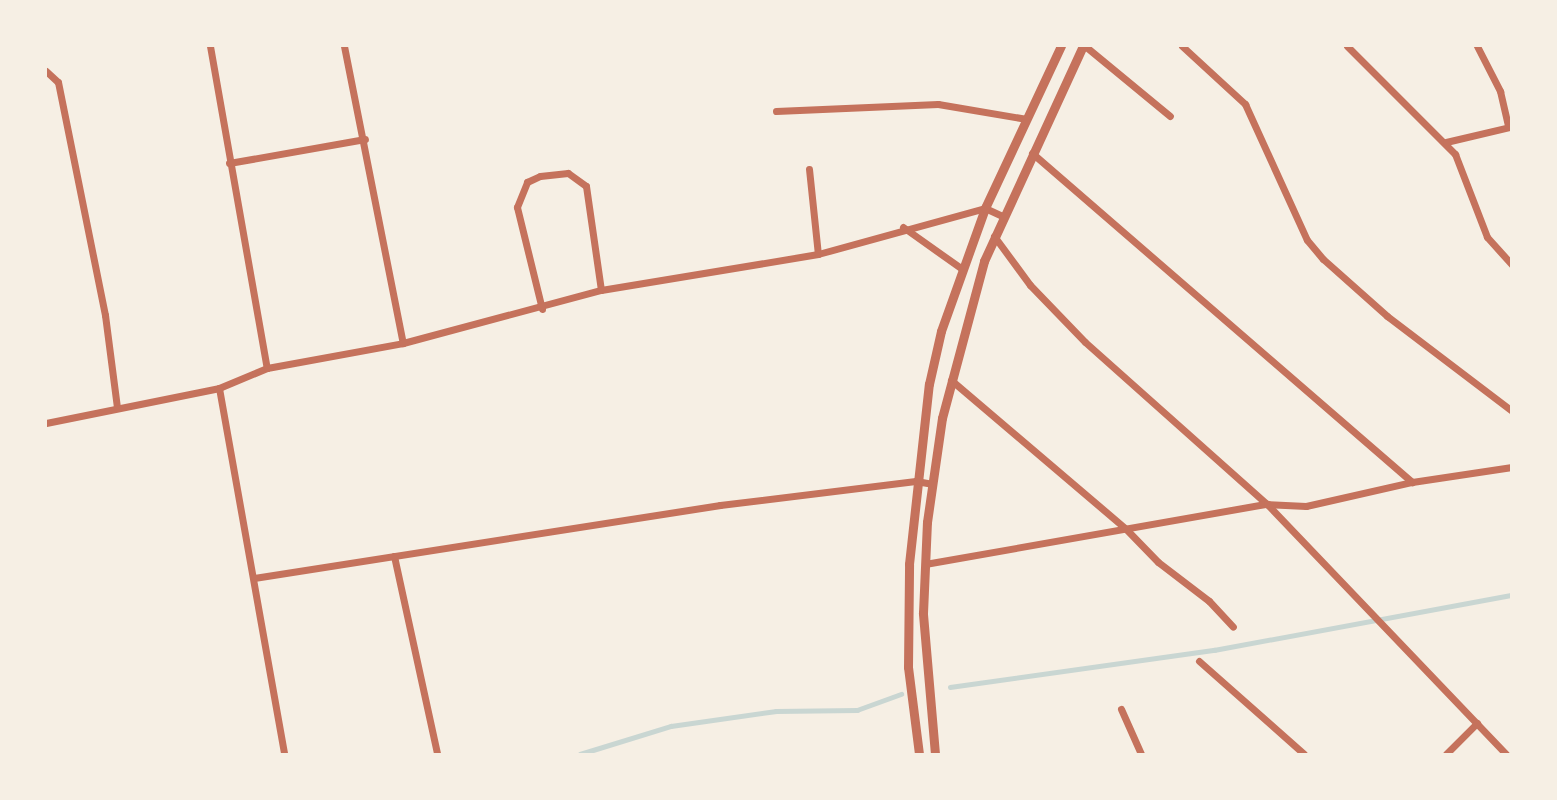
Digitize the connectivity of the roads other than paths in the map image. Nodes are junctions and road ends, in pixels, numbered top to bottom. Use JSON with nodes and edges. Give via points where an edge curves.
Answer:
{"nodes":[{"id":1,"x":209,"y":46,"type":"edge"},
{"id":2,"x":344,"y":46,"type":"edge"},
{"id":3,"x":1061,"y":46,"type":"edge"},
{"id":4,"x":1084,"y":46,"type":"edge"},
{"id":5,"x":1182,"y":46,"type":"edge"},
{"id":6,"x":1347,"y":46,"type":"edge"},
{"id":7,"x":1477,"y":46,"type":"edge"},
{"id":8,"x":46,"y":71,"type":"edge"},
{"id":9,"x":776,"y":111,"type":"dead end"},
{"id":10,"x":1170,"y":116,"type":"dead end"},
{"id":11,"x":1027,"y":119,"type":"junction"},
{"id":12,"x":1510,"y":127,"type":"edge"},
{"id":13,"x":365,"y":139,"type":"junction"},
{"id":14,"x":1446,"y":142,"type":"junction"},
{"id":15,"x":1032,"y":153,"type":"junction"},
{"id":16,"x":229,"y":163,"type":"junction"},
{"id":17,"x":809,"y":169,"type":"dead end"},
{"id":18,"x":985,"y":208,"type":"junction"},
{"id":19,"x":1002,"y":216,"type":"junction"},
{"id":20,"x":903,"y":227,"type":"junction"},
{"id":21,"x":994,"y":236,"type":"junction"},
{"id":22,"x":818,"y":254,"type":"junction"},
{"id":23,"x":1511,"y":265,"type":"edge"},
{"id":24,"x":962,"y":268,"type":"junction"},
{"id":25,"x":601,"y":290,"type":"junction"},
{"id":26,"x":542,"y":309,"type":"junction"},
{"id":27,"x":402,"y":342,"type":"junction"},
{"id":28,"x":267,"y":368,"type":"junction"},
{"id":29,"x":951,"y":380,"type":"junction"},
{"id":30,"x":219,"y":388,"type":"junction"},
{"id":31,"x":117,"y":407,"type":"junction"},
{"id":32,"x":1511,"y":411,"type":"edge"},
{"id":33,"x":46,"y":423,"type":"edge"},
{"id":34,"x":1511,"y":467,"type":"edge"},
{"id":35,"x":916,"y":481,"type":"junction"},
{"id":36,"x":1412,"y":482,"type":"junction"},
{"id":37,"x":933,"y":484,"type":"junction"},
{"id":38,"x":1267,"y":504,"type":"junction"},
{"id":39,"x":1126,"y":529,"type":"junction"},
{"id":40,"x":394,"y":556,"type":"junction"},
{"id":41,"x":925,"y":564,"type":"junction"},
{"id":42,"x":254,"y":578,"type":"junction"},
{"id":43,"x":1233,"y":627,"type":"dead end"},
{"id":44,"x":1199,"y":661,"type":"dead end"},
{"id":45,"x":911,"y":697,"type":"junction"},
{"id":46,"x":927,"y":697,"type":"junction"},
{"id":47,"x":1121,"y":709,"type":"dead end"},
{"id":48,"x":1476,"y":723,"type":"junction"},
{"id":49,"x":1137,"y":752,"type":"edge"},
{"id":50,"x":284,"y":754,"type":"edge"},
{"id":51,"x":437,"y":754,"type":"edge"},
{"id":52,"x":919,"y":754,"type":"edge"},
{"id":53,"x":935,"y":754,"type":"edge"},
{"id":54,"x":1304,"y":754,"type":"edge"},
{"id":55,"x":1446,"y":754,"type":"edge"},
{"id":56,"x":1506,"y":754,"type":"edge"}],
"edges":[{"from":1,"to":16,"type":"street"},
{"from":2,"to":13,"type":"street"},
{"from":3,"to":11,"type":"street"},
{"from":4,"to":10,"type":"street"},
{"from":4,"to":15,"type":"street"},
{"from":5,"to":32,"type":"street","via":[[1245,104],[1307,240],[1323,259],[1387,316]]},
{"from":6,"to":14,"type":"street"},
{"from":7,"to":12,"type":"street","via":[[1500,91]]},
{"from":8,"to":31,"type":"street","via":[[58,82],[105,315]]},
{"from":9,"to":11,"type":"street","via":[[938,104]]},
{"from":11,"to":18,"type":"street"},
{"from":12,"to":14,"type":"street"},
{"from":13,"to":16,"type":"street"},
{"from":13,"to":27,"type":"street"},
{"from":14,"to":23,"type":"street","via":[[1455,154],[1487,237]]},
{"from":15,"to":19,"type":"street"},
{"from":15,"to":36,"type":"street"},
{"from":16,"to":28,"type":"street"},
{"from":17,"to":22,"type":"street"},
{"from":18,"to":19,"type":"street"},
{"from":18,"to":20,"type":"street"},
{"from":18,"to":24,"type":"street"},
{"from":19,"to":21,"type":"street"},
{"from":20,"to":22,"type":"street"},
{"from":20,"to":24,"type":"street"},
{"from":21,"to":29,"type":"street"},
{"from":21,"to":38,"type":"street","via":[[1030,285],[1086,342]]},
{"from":22,"to":25,"type":"street"},
{"from":24,"to":35,"type":"street","via":[[932,371]]},
{"from":25,"to":26,"type":"street"},
{"from":25,"to":26,"type":"street","via":[[586,186],[568,173],[540,176],[527,182],[517,207]]},
{"from":26,"to":27,"type":"street"},
{"from":27,"to":28,"type":"street"},
{"from":28,"to":30,"type":"street"},
{"from":29,"to":37,"type":"street"},
{"from":29,"to":39,"type":"street"},
{"from":30,"to":31,"type":"street"},
{"from":30,"to":42,"type":"street"},
{"from":31,"to":33,"type":"street"},
{"from":34,"to":36,"type":"street"},
{"from":35,"to":37,"type":"street"},
{"from":35,"to":40,"type":"street","via":[[720,505]]},
{"from":35,"to":45,"type":"street","via":[[909,564]]},
{"from":36,"to":38,"type":"street","via":[[1306,506]]},
{"from":37,"to":41,"type":"street"},
{"from":38,"to":39,"type":"street"},
{"from":38,"to":48,"type":"street"},
{"from":39,"to":41,"type":"street"},
{"from":39,"to":43,"type":"street"},
{"from":40,"to":42,"type":"street"},
{"from":40,"to":51,"type":"street"},
{"from":41,"to":46,"type":"street"},
{"from":42,"to":50,"type":"street"},
{"from":44,"to":54,"type":"street"},
{"from":45,"to":46,"type":"street"},
{"from":45,"to":52,"type":"street"},
{"from":46,"to":53,"type":"street"},
{"from":47,"to":49,"type":"street"},
{"from":48,"to":55,"type":"street"},
{"from":48,"to":56,"type":"street"}]}
